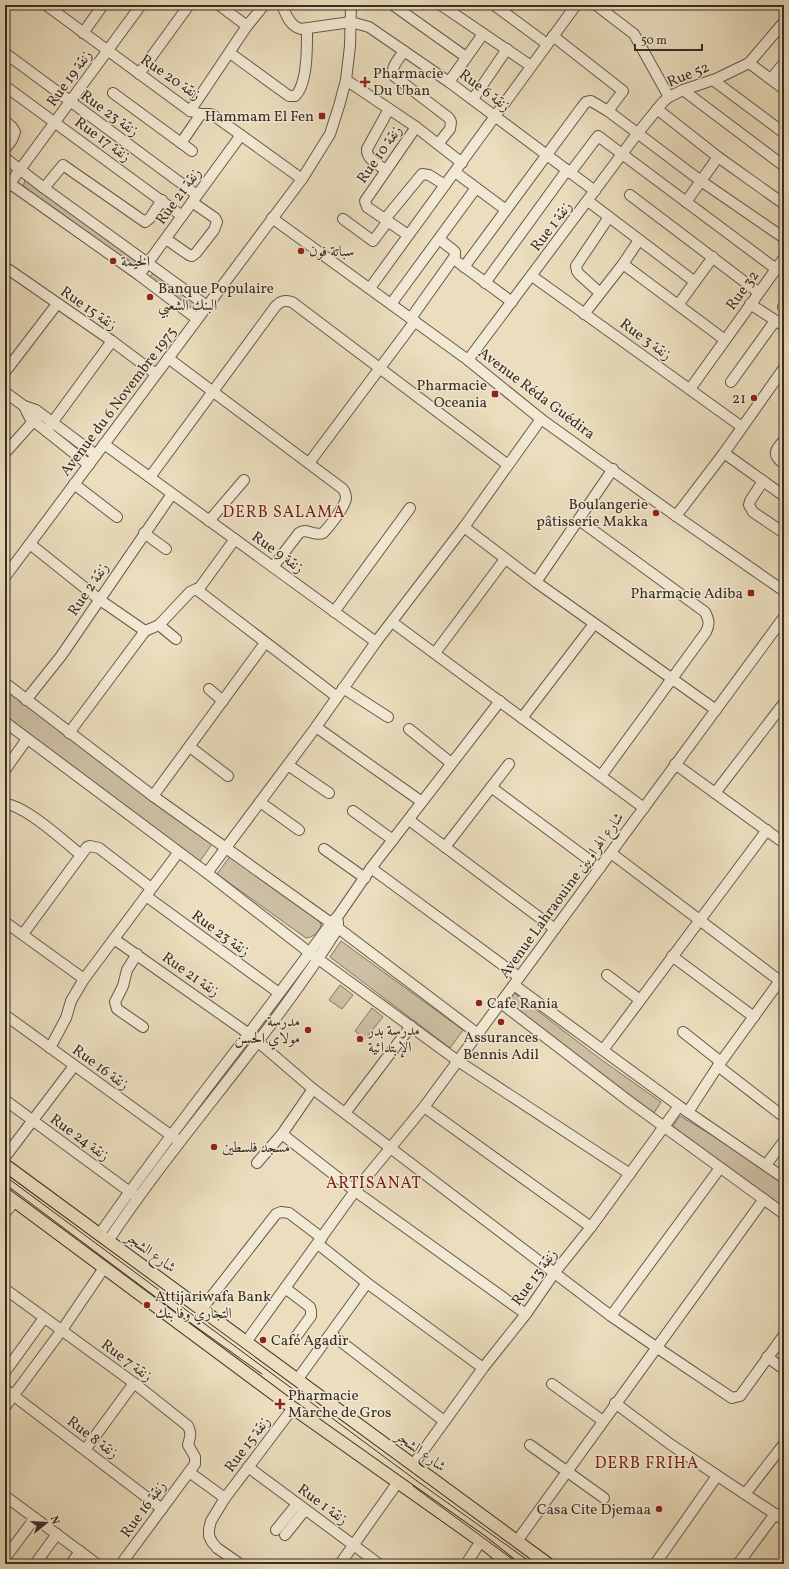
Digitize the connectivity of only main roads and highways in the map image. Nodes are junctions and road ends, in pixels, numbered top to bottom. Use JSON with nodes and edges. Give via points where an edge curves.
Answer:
{"nodes":[{"id":1,"x":5,"y":1165,"type":"edge"},
{"id":2,"x":10,"y":1197,"type":"edge"},
{"id":3,"x":510,"y":1564,"type":"edge"},
{"id":4,"x":548,"y":1564,"type":"edge"}],
"edges":[{"from":1,"to":4,"type":"main road","name":"شارع الشجر"},
{"from":2,"to":3,"type":"main road","via":[[293,1408]]}]}
